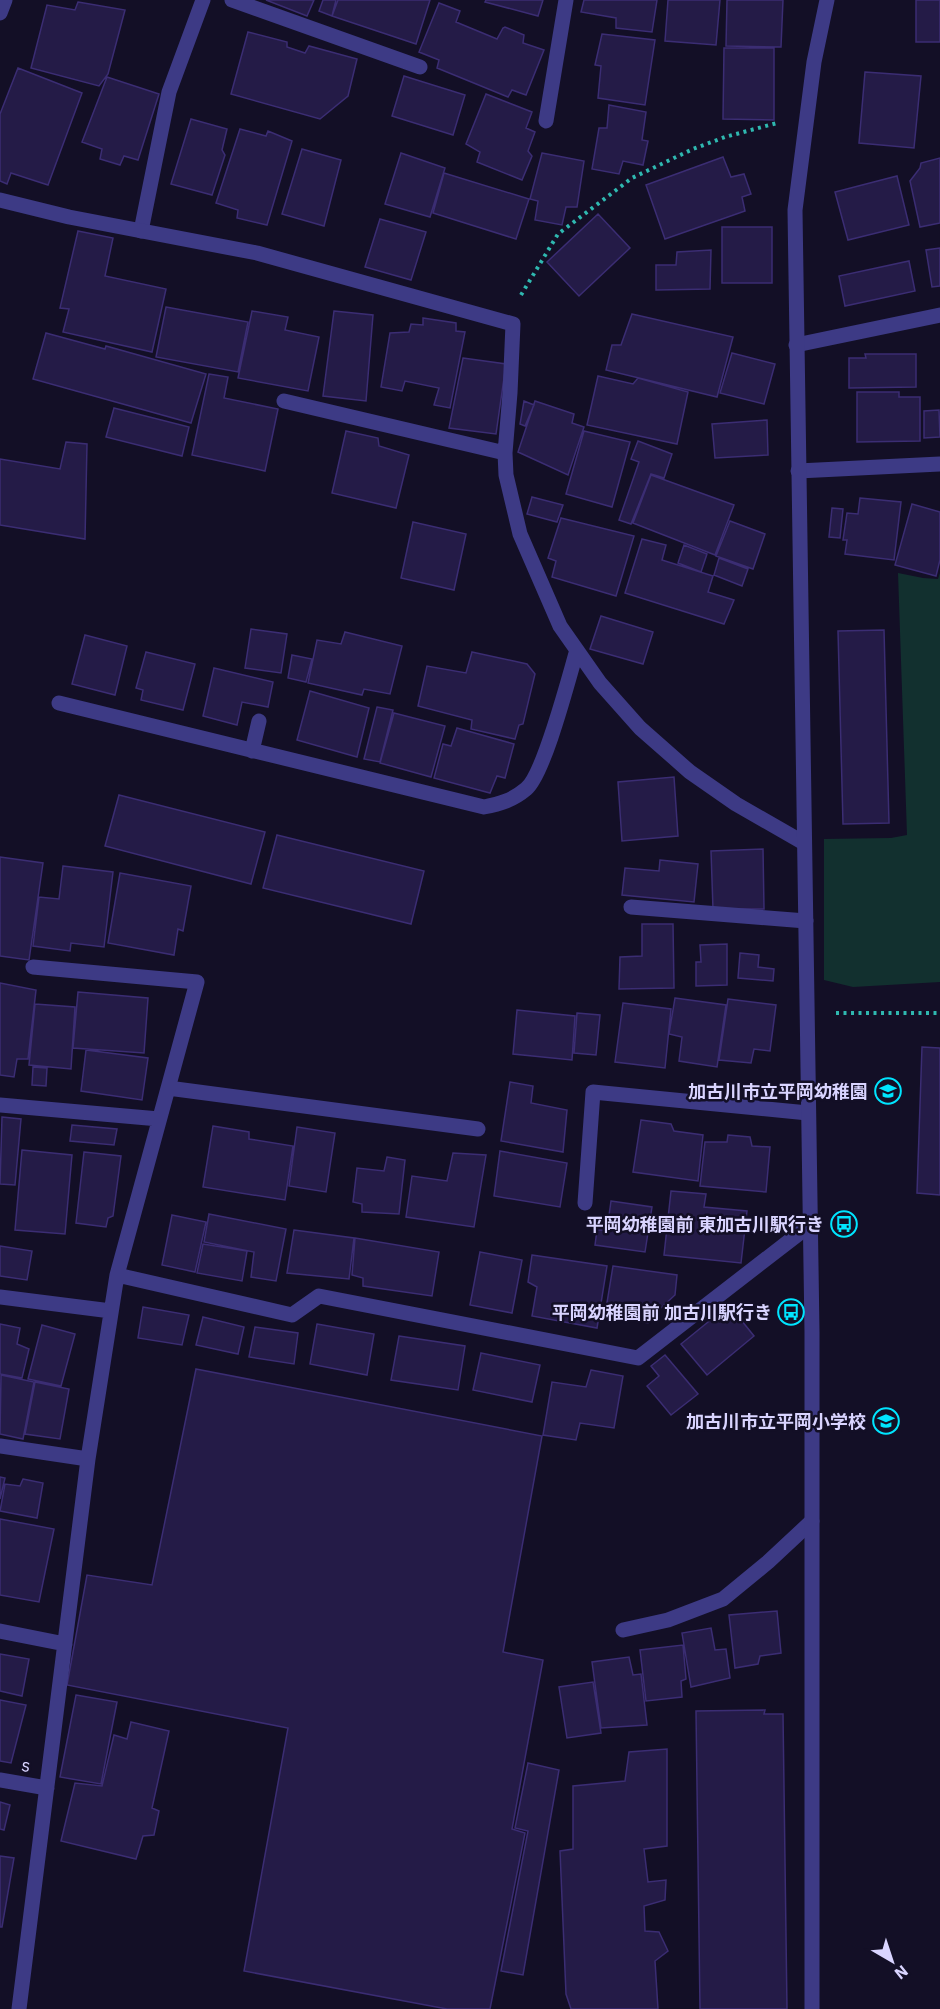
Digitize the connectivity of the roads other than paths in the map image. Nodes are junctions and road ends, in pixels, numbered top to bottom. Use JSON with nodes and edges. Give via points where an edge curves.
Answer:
{"nodes":[{"id":1,"x":5,"y":0,"type":"edge"},
{"id":2,"x":203,"y":0,"type":"edge"},
{"id":3,"x":232,"y":0,"type":"edge"},
{"id":4,"x":566,"y":0,"type":"edge"},
{"id":5,"x":827,"y":0,"type":"edge"},
{"id":6,"x":0,"y":13,"type":"edge"},
{"id":7,"x":420,"y":68,"type":"dead end"},
{"id":8,"x":546,"y":121,"type":"dead end"},
{"id":9,"x":0,"y":200,"type":"edge"},
{"id":10,"x":141,"y":231,"type":"junction"},
{"id":11,"x":940,"y":315,"type":"edge"},
{"id":12,"x":796,"y":345,"type":"junction"},
{"id":13,"x":284,"y":401,"type":"dead end"},
{"id":14,"x":505,"y":453,"type":"junction"},
{"id":15,"x":940,"y":464,"type":"edge"},
{"id":16,"x":798,"y":471,"type":"junction"},
{"id":17,"x":577,"y":650,"type":"junction"},
{"id":18,"x":59,"y":703,"type":"dead end"},
{"id":19,"x":259,"y":721,"type":"dead end"},
{"id":20,"x":252,"y":751,"type":"junction"},
{"id":21,"x":804,"y":843,"type":"junction"},
{"id":22,"x":631,"y":907,"type":"dead end"},
{"id":23,"x":806,"y":921,"type":"junction"},
{"id":24,"x":33,"y":967,"type":"dead end"},
{"id":25,"x":168,"y":1088,"type":"junction"},
{"id":26,"x":0,"y":1105,"type":"edge"},
{"id":27,"x":808,"y":1113,"type":"junction"},
{"id":28,"x":159,"y":1119,"type":"junction"},
{"id":29,"x":478,"y":1129,"type":"dead end"},
{"id":30,"x":585,"y":1203,"type":"dead end"},
{"id":31,"x":810,"y":1225,"type":"junction"},
{"id":32,"x":117,"y":1275,"type":"junction"},
{"id":33,"x":0,"y":1297,"type":"edge"},
{"id":34,"x":111,"y":1311,"type":"junction"},
{"id":35,"x":0,"y":1446,"type":"edge"},
{"id":36,"x":88,"y":1459,"type":"junction"},
{"id":37,"x":812,"y":1521,"type":"junction"},
{"id":38,"x":0,"y":1630,"type":"edge"},
{"id":39,"x":623,"y":1630,"type":"dead end"},
{"id":40,"x":65,"y":1644,"type":"junction"},
{"id":41,"x":0,"y":1780,"type":"edge"},
{"id":42,"x":47,"y":1788,"type":"junction"},
{"id":43,"x":19,"y":2009,"type":"edge"},
{"id":44,"x":812,"y":2009,"type":"edge"}],
"edges":[{"from":1,"to":6,"type":"street"},
{"from":2,"to":10,"type":"street","via":[[169,92]]},
{"from":3,"to":7,"type":"street"},
{"from":4,"to":8,"type":"street"},
{"from":5,"to":12,"type":"street","via":[[814,62],[795,210]]},
{"from":9,"to":10,"type":"street"},
{"from":10,"to":14,"type":"street","via":[[257,253],[513,324]]},
{"from":11,"to":12,"type":"street"},
{"from":12,"to":16,"type":"street"},
{"from":13,"to":14,"type":"street"},
{"from":14,"to":17,"type":"street","via":[[506,475],[520,534],[561,626]]},
{"from":15,"to":16,"type":"street"},
{"from":16,"to":21,"type":"street"},
{"from":17,"to":20,"type":"street","via":[[542,764],[528,788],[506,802],[484,807]]},
{"from":17,"to":21,"type":"street","via":[[640,728],[690,772]]},
{"from":18,"to":20,"type":"street"},
{"from":19,"to":20,"type":"street"},
{"from":21,"to":23,"type":"street"},
{"from":22,"to":23,"type":"street"},
{"from":23,"to":27,"type":"street"},
{"from":24,"to":25,"type":"street","via":[[197,982]]},
{"from":25,"to":28,"type":"street"},
{"from":25,"to":29,"type":"street"},
{"from":26,"to":28,"type":"street"},
{"from":27,"to":30,"type":"street","via":[[593,1092]]},
{"from":27,"to":31,"type":"street"},
{"from":28,"to":32,"type":"street"},
{"from":31,"to":32,"type":"street","via":[[639,1358],[320,1296],[292,1315]]},
{"from":31,"to":37,"type":"street"},
{"from":32,"to":34,"type":"street"},
{"from":33,"to":34,"type":"street"},
{"from":34,"to":36,"type":"street"},
{"from":35,"to":36,"type":"street"},
{"from":36,"to":40,"type":"street"},
{"from":37,"to":39,"type":"street","via":[[723,1599],[668,1620]]},
{"from":37,"to":44,"type":"street"},
{"from":38,"to":40,"type":"street"},
{"from":40,"to":42,"type":"street"},
{"from":41,"to":42,"type":"street","name":"s"},
{"from":42,"to":43,"type":"street"}]}
